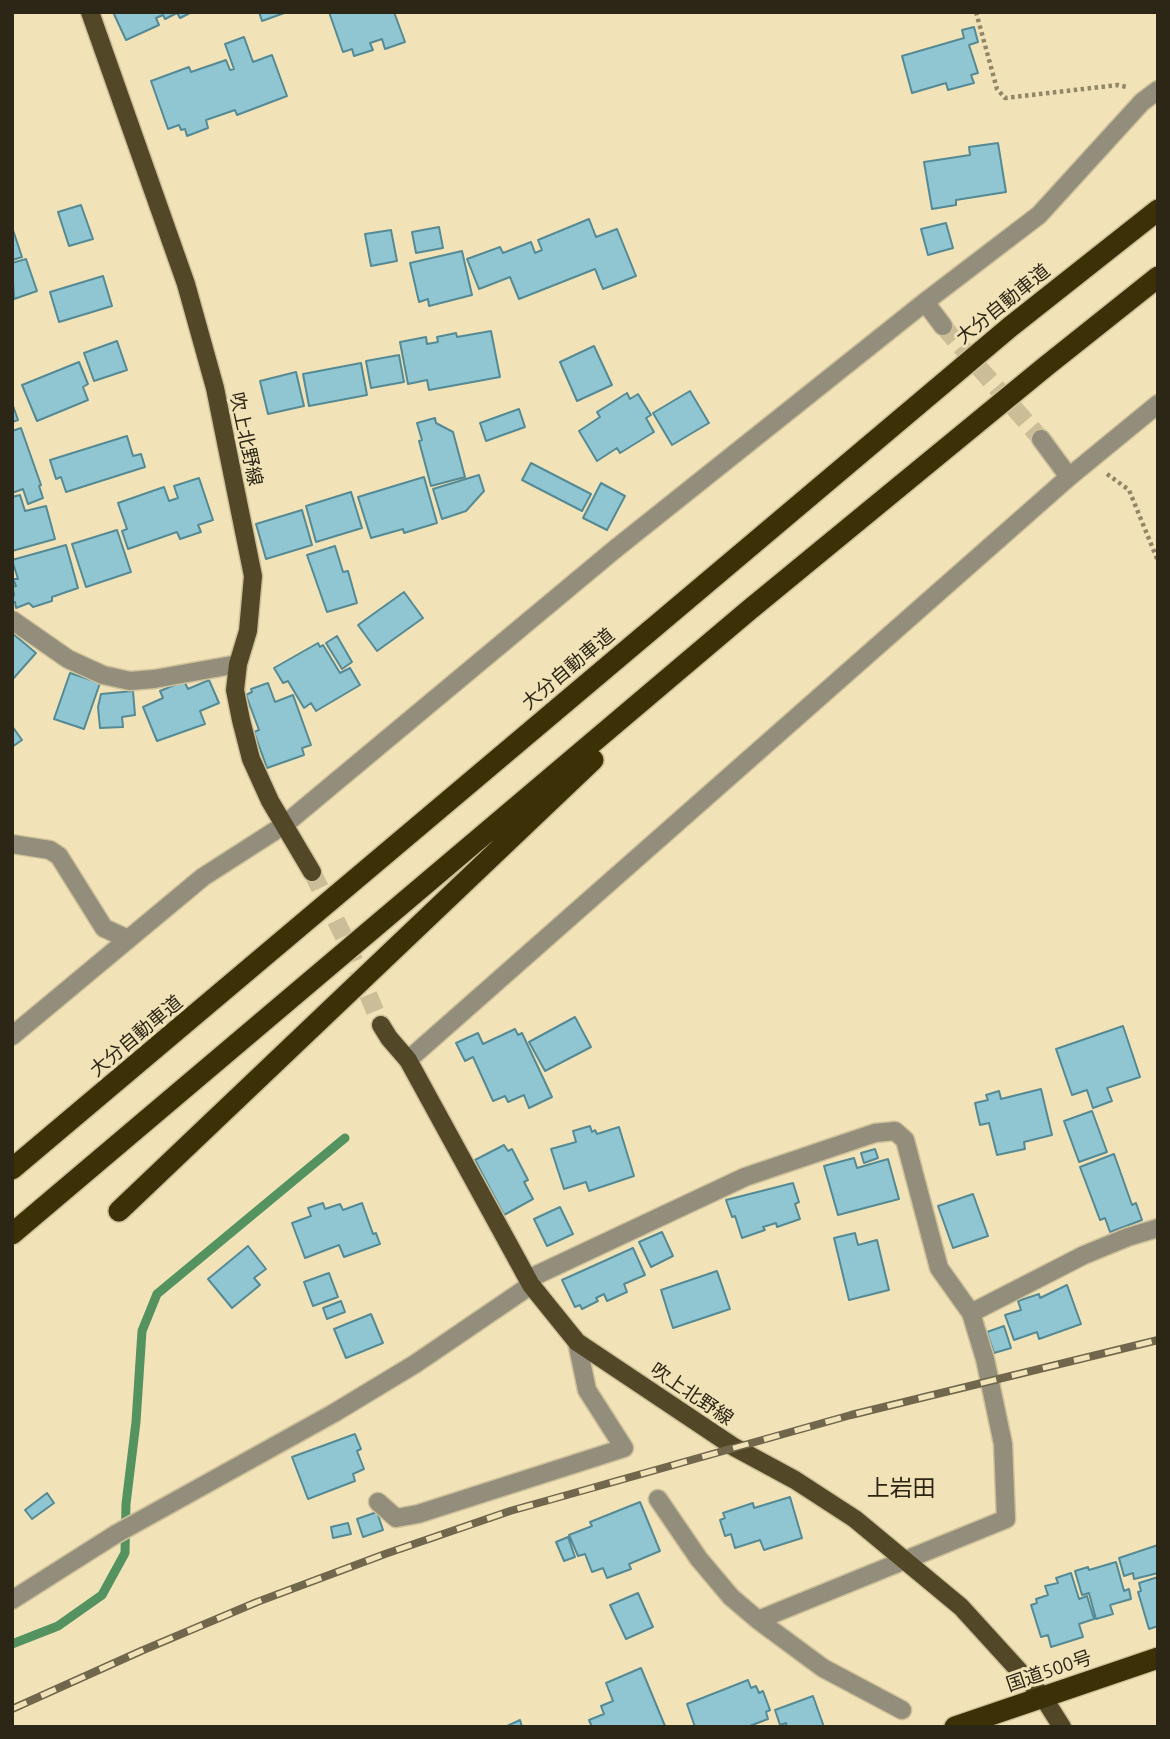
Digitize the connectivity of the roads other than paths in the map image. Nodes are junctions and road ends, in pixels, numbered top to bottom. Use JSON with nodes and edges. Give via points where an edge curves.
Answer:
{"nodes":[{"id":1,"x":90,"y":12,"type":"edge"},
{"id":2,"x":1158,"y":90,"type":"edge"},
{"id":3,"x":1158,"y":210,"type":"edge"},
{"id":4,"x":1158,"y":276,"type":"edge"},
{"id":5,"x":925,"y":302,"type":"junction"},
{"id":6,"x":943,"y":326,"type":"tunnel mouth"},
{"id":7,"x":1158,"y":404,"type":"edge"},
{"id":8,"x":1041,"y":439,"type":"tunnel mouth"},
{"id":9,"x":1069,"y":477,"type":"junction"},
{"id":10,"x":748,"y":611,"type":"junction"},
{"id":11,"x":12,"y":620,"type":"edge"},
{"id":12,"x":238,"y":664,"type":"junction"},
{"id":13,"x":284,"y":825,"type":"junction"},
{"id":14,"x":12,"y":844,"type":"edge"},
{"id":15,"x":312,"y":872,"type":"tunnel mouth"},
{"id":16,"x":128,"y":939,"type":"junction"},
{"id":17,"x":381,"y":1025,"type":"tunnel mouth"},
{"id":18,"x":12,"y":1036,"type":"edge"},
{"id":19,"x":408,"y":1060,"type":"junction"},
{"id":20,"x":12,"y":1169,"type":"edge"},
{"id":21,"x":119,"y":1211,"type":"dead end"},
{"id":22,"x":1158,"y":1228,"type":"edge"},
{"id":23,"x":12,"y":1234,"type":"edge"},
{"id":24,"x":530,"y":1282,"type":"junction"},
{"id":25,"x":971,"y":1313,"type":"junction"},
{"id":26,"x":577,"y":1342,"type":"junction"},
{"id":27,"x":658,"y":1499,"type":"dead end"},
{"id":28,"x":378,"y":1502,"type":"dead end"},
{"id":29,"x":902,"y":1559,"type":"junction"},
{"id":30,"x":12,"y":1600,"type":"edge"},
{"id":31,"x":758,"y":1620,"type":"junction"},
{"id":32,"x":1158,"y":1658,"type":"edge"},
{"id":33,"x":1043,"y":1697,"type":"junction"},
{"id":34,"x":902,"y":1710,"type":"dead end"},
{"id":35,"x":955,"y":1727,"type":"edge"},
{"id":36,"x":1062,"y":1727,"type":"edge"}],
"edges":[{"from":1,"to":12,"type":"main road","name":"吹上北野線","via":[[186,284],[215,388],[253,576],[248,631]]},
{"from":2,"to":5,"type":"street","via":[[1039,215]]},
{"from":3,"to":20,"type":"highway","name":"大分自動車道","via":[[968,362]]},
{"from":4,"to":10,"type":"highway"},
{"from":5,"to":6,"type":"street"},
{"from":5,"to":13,"type":"street","via":[[614,550]]},
{"from":7,"to":9,"type":"street"},
{"from":8,"to":9,"type":"street"},
{"from":9,"to":19,"type":"street"},
{"from":10,"to":21,"type":"highway"},
{"from":10,"to":23,"type":"highway"},
{"from":11,"to":12,"type":"street","via":[[68,659],[130,681]]},
{"from":12,"to":13,"type":"main road","name":"吹上北野線","via":[[235,690],[251,759]]},
{"from":13,"to":15,"type":"main road","name":"吹上北野線"},
{"from":13,"to":16,"type":"street","via":[[203,877]]},
{"from":14,"to":16,"type":"street","via":[[50,850],[59,856],[104,928]]},
{"from":16,"to":18,"type":"street"},
{"from":17,"to":19,"type":"main road","name":"吹上北野線"},
{"from":19,"to":24,"type":"main road","name":"吹上北野線"},
{"from":22,"to":25,"type":"street","via":[[1084,1255]]},
{"from":24,"to":25,"type":"street","via":[[745,1177],[875,1133],[895,1131],[905,1140],[939,1268]]},
{"from":24,"to":26,"type":"main road","name":"吹上北野線"},
{"from":24,"to":30,"type":"street","via":[[415,1364],[116,1534]]},
{"from":25,"to":29,"type":"street","via":[[1003,1444],[1006,1519]]},
{"from":26,"to":28,"type":"street","via":[[587,1390],[624,1448],[418,1514],[396,1518]]},
{"from":26,"to":29,"type":"main road","name":"吹上北野線","via":[[734,1447],[835,1506]]},
{"from":27,"to":31,"type":"street","via":[[699,1559]]},
{"from":29,"to":31,"type":"street"},
{"from":29,"to":33,"type":"main road","name":"吹上北野線","via":[[961,1607]]},
{"from":31,"to":34,"type":"street","via":[[823,1668]]},
{"from":32,"to":33,"type":"highway","name":"国道500号"},
{"from":33,"to":35,"type":"highway","name":"国道500号"},
{"from":33,"to":36,"type":"main road","name":"吹上北野線"}]}
